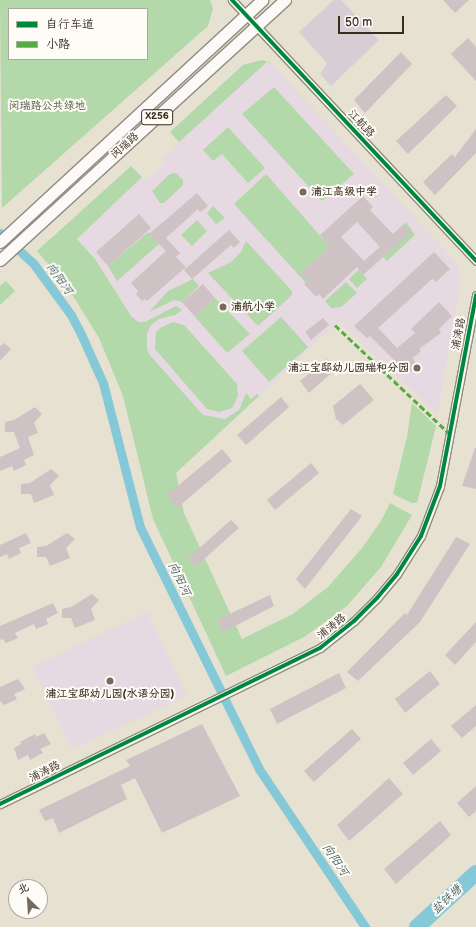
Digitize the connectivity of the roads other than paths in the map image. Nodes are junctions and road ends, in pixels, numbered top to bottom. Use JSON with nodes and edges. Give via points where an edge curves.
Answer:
{"nodes":[{"id":1,"x":232,"y":0,"type":"edge"},
{"id":2,"x":262,"y":0,"type":"edge"},
{"id":3,"x":285,"y":0,"type":"edge"},
{"id":4,"x":246,"y":16,"type":"junction"},
{"id":5,"x":257,"y":26,"type":"junction"},
{"id":6,"x":0,"y":242,"type":"edge"},
{"id":7,"x":0,"y":260,"type":"edge"},
{"id":8,"x":476,"y":261,"type":"edge"},
{"id":9,"x":476,"y":295,"type":"edge"},
{"id":10,"x":0,"y":804,"type":"edge"}],
"edges":[{"from":1,"to":4,"type":"street","name":"江航路"},
{"from":2,"to":4,"type":"main road","name":"闵瑞路","number":"X256"},
{"from":3,"to":5,"type":"main road","name":"闵瑞路","number":"X256"},
{"from":4,"to":5,"type":"street","name":"江航路"},
{"from":4,"to":6,"type":"main road","name":"闵瑞路","number":"X256"},
{"from":5,"to":7,"type":"main road","name":"闵瑞路","number":"X256"},
{"from":5,"to":8,"type":"street","name":"江航路"},
{"from":9,"to":10,"type":"street","name":"浦涛路","via":[[440,486],[421,536],[397,574],[358,617],[320,648]]}]}
